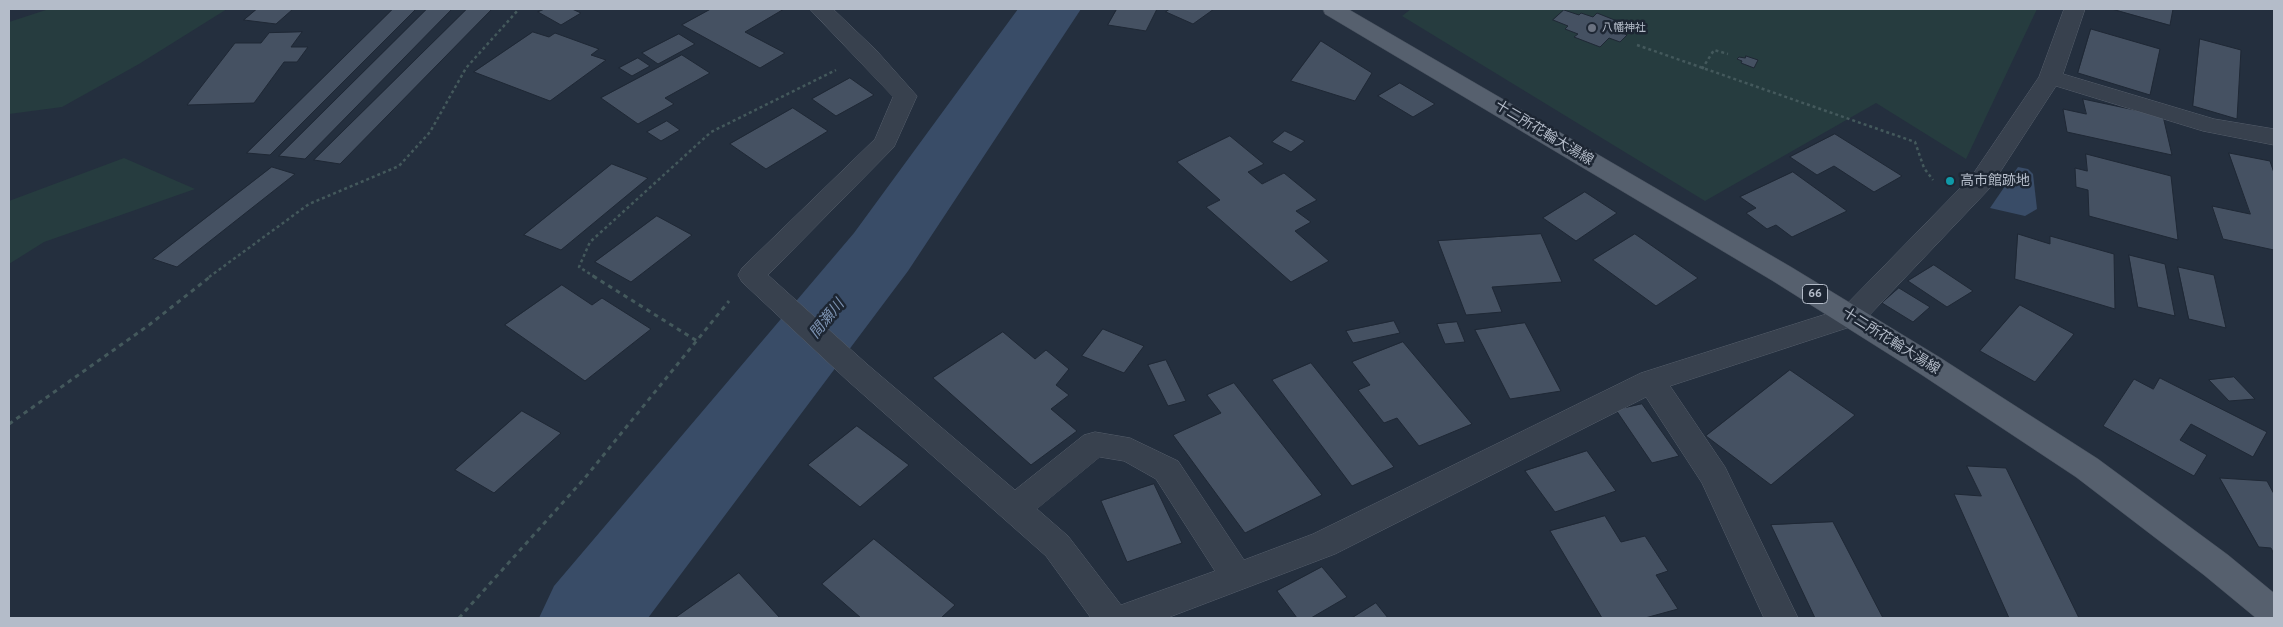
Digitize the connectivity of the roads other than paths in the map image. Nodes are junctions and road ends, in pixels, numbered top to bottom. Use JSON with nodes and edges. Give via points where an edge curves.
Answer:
{"nodes":[{"id":1,"x":821,"y":9,"type":"edge"},
{"id":2,"x":1333,"y":9,"type":"edge"},
{"id":3,"x":2074,"y":9,"type":"edge"},
{"id":4,"x":2050,"y":77,"type":"junction"},
{"id":5,"x":2274,"y":137,"type":"edge"},
{"id":6,"x":1852,"y":316,"type":"junction"},
{"id":7,"x":1651,"y":381,"type":"junction"},
{"id":8,"x":1014,"y":509,"type":"junction"},
{"id":9,"x":1237,"y":577,"type":"junction"},
{"id":10,"x":2274,"y":613,"type":"edge"},
{"id":11,"x":1111,"y":618,"type":"edge"},
{"id":12,"x":1128,"y":618,"type":"edge"},
{"id":13,"x":1782,"y":618,"type":"edge"}],
"edges":[{"from":1,"to":8,"type":"street","via":[[905,96],[886,142],[751,275]]},
{"from":2,"to":6,"type":"main road","name":"十二所花輪大湯線","number":"66"},
{"from":3,"to":4,"type":"street"},
{"from":4,"to":5,"type":"street","via":[[2211,126]]},
{"from":4,"to":6,"type":"street","via":[[1980,183]]},
{"from":6,"to":7,"type":"street"},
{"from":6,"to":10,"type":"main road","name":"十二所花輪大湯線","number":"66","via":[[2087,468]]},
{"from":7,"to":9,"type":"street","via":[[1324,544]]},
{"from":7,"to":13,"type":"street","via":[[1714,476]]},
{"from":8,"to":9,"type":"street","via":[[1095,444],[1130,450],[1167,470]]},
{"from":8,"to":11,"type":"street","via":[[1057,546]]},
{"from":9,"to":12,"type":"street"}]}
